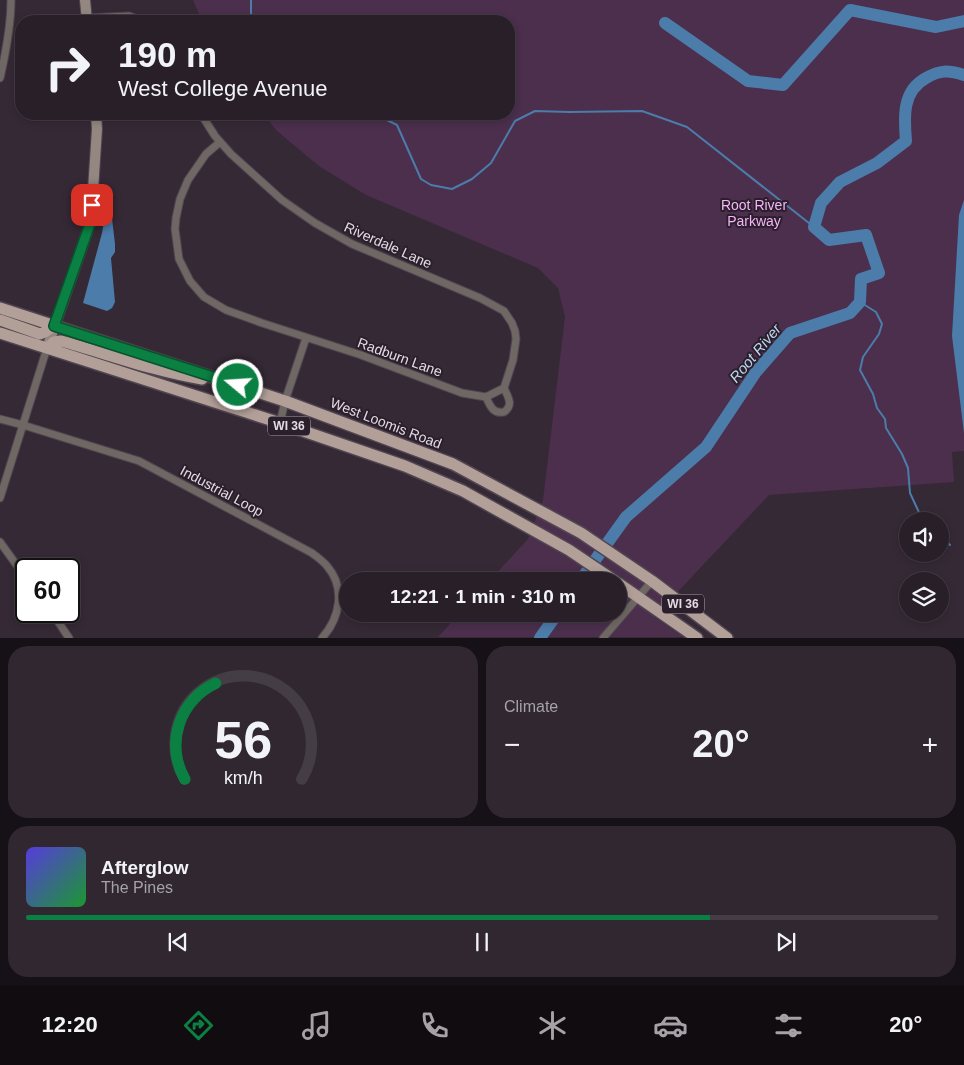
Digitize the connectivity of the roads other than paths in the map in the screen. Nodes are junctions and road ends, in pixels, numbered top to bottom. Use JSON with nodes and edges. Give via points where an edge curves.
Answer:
{"nodes":[{"id":1,"x":11,"y":0,"type":"edge"},
{"id":2,"x":85,"y":0,"type":"edge"},
{"id":3,"x":86,"y":15,"type":"edge"},
{"id":4,"x":0,"y":78,"type":"edge"},
{"id":5,"x":96,"y":120,"type":"edge"},
{"id":6,"x":205,"y":120,"type":"edge"},
{"id":7,"x":220,"y":142,"type":"junction"},
{"id":8,"x":0,"y":308,"type":"edge"},
{"id":9,"x":0,"y":320,"type":"edge"},
{"id":10,"x":54,"y":326,"type":"junction"},
{"id":11,"x":0,"y":333,"type":"edge"},
{"id":12,"x":306,"y":338,"type":"junction"},
{"id":13,"x":47,"y":348,"type":"junction"},
{"id":14,"x":238,"y":385,"type":"junction"},
{"id":15,"x":504,"y":388,"type":"junction"},
{"id":16,"x":486,"y":397,"type":"junction"},
{"id":17,"x":285,"y":401,"type":"junction"},
{"id":18,"x":0,"y":419,"type":"edge"},
{"id":19,"x":280,"y":423,"type":"junction"},
{"id":20,"x":23,"y":424,"type":"junction"},
{"id":21,"x":0,"y":498,"type":"edge"},
{"id":22,"x":0,"y":542,"type":"edge"},
{"id":23,"x":15,"y":563,"type":"edge"},
{"id":24,"x":601,"y":572,"type":"edge"},
{"id":25,"x":652,"y":580,"type":"junction"},
{"id":26,"x":627,"y":589,"type":"edge"},
{"id":27,"x":638,"y":597,"type":"junction"},
{"id":28,"x":59,"y":623,"type":"edge"},
{"id":29,"x":70,"y":638,"type":"edge"},
{"id":30,"x":322,"y":638,"type":"edge"},
{"id":31,"x":603,"y":638,"type":"edge"},
{"id":32,"x":697,"y":638,"type":"edge"},
{"id":33,"x":727,"y":638,"type":"edge"}],
"edges":[{"from":1,"to":4,"type":"street"},
{"from":2,"to":3,"type":"street"},
{"from":5,"to":10,"type":"street","via":[[91,221]]},
{"from":6,"to":7,"type":"street","name":"Riverdale Lane"},
{"from":7,"to":12,"type":"street","name":"Radburn Lane","via":[[206,154],[180,200],[175,229],[179,259],[190,281],[204,297],[226,310]]},
{"from":7,"to":15,"type":"street","name":"Riverdale Lane","via":[[282,200],[315,223],[352,244],[504,311],[516,338]]},
{"from":8,"to":10,"type":"main road","name":"West Loomis Road","number":"WI 36"},
{"from":9,"to":10,"type":"main road","via":[[40,334]]},
{"from":10,"to":13,"type":"street"},
{"from":10,"to":14,"type":"main road","name":"West Loomis Road","number":"WI 36"},
{"from":11,"to":13,"type":"main road","number":"WI 36"},
{"from":12,"to":16,"type":"street","name":"Radburn Lane","via":[[462,393]]},
{"from":12,"to":17,"type":"street"},
{"from":13,"to":14,"type":"main road","via":[[61,341],[180,376]]},
{"from":13,"to":19,"type":"main road","number":"WI 36"},
{"from":13,"to":20,"type":"street"},
{"from":14,"to":17,"type":"main road","name":"West Loomis Road","number":"WI 36"},
{"from":15,"to":16,"type":"street"},
{"from":15,"to":16,"type":"street","via":[[510,407],[504,412],[493,410]]},
{"from":17,"to":19,"type":"street"},
{"from":17,"to":25,"type":"main road","name":"West Loomis Road","number":"WI 36","via":[[454,464],[574,529]]},
{"from":18,"to":20,"type":"street","name":"Industrial Loop"},
{"from":19,"to":24,"type":"main road","number":"WI 36","via":[[405,466],[455,487],[566,548]]},
{"from":20,"to":21,"type":"street"},
{"from":20,"to":30,"type":"street","name":"Industrial Loop","via":[[139,461],[312,553],[331,571],[338,590],[337,614]]},
{"from":22,"to":23,"type":"street"},
{"from":25,"to":27,"type":"street"},
{"from":25,"to":33,"type":"main road","name":"West Loomis Road","number":"WI 36"},
{"from":26,"to":27,"type":"main road","number":"WI 36"},
{"from":27,"to":31,"type":"street"},
{"from":27,"to":32,"type":"main road","number":"WI 36"},
{"from":28,"to":29,"type":"street"}]}
